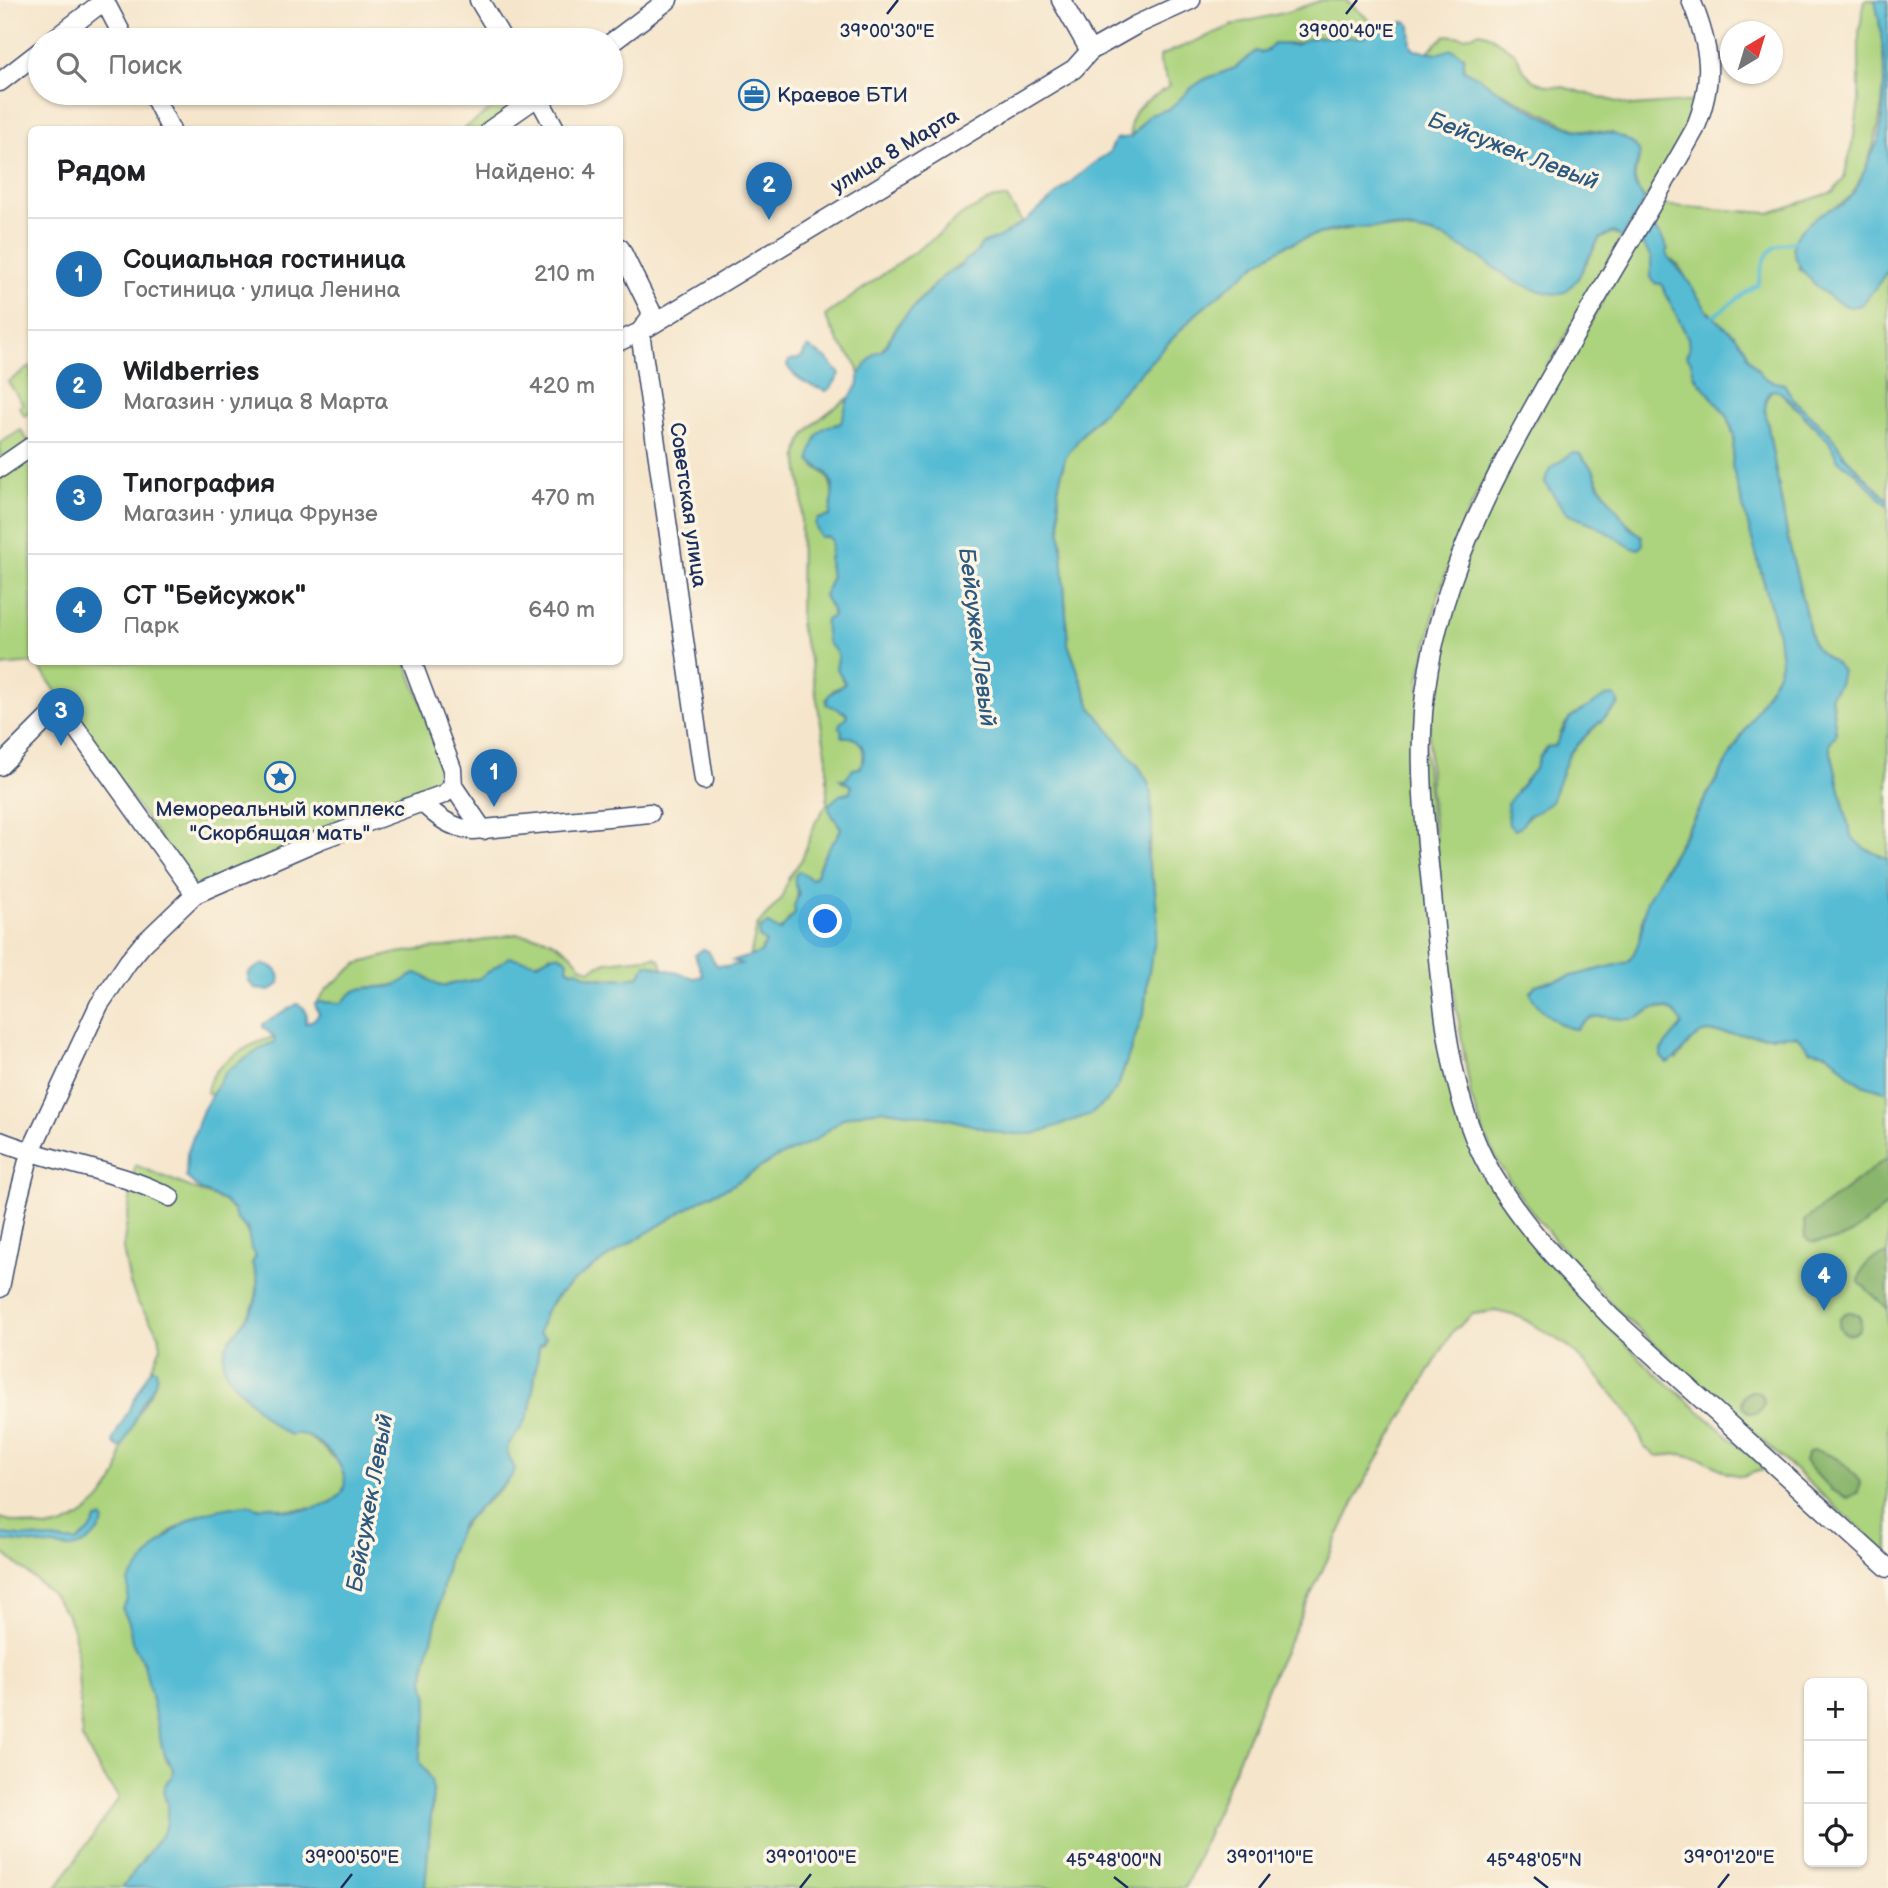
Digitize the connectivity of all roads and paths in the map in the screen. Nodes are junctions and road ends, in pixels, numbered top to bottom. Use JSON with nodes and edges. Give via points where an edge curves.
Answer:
{"nodes":[{"id":1,"x":104,"y":0,"type":"edge"},
{"id":2,"x":479,"y":0,"type":"edge"},
{"id":3,"x":668,"y":0,"type":"edge"},
{"id":4,"x":1062,"y":0,"type":"edge"},
{"id":5,"x":1191,"y":0,"type":"edge"},
{"id":6,"x":1691,"y":0,"type":"edge"},
{"id":7,"x":69,"y":28,"type":"edge"},
{"id":8,"x":119,"y":28,"type":"edge"},
{"id":9,"x":496,"y":28,"type":"edge"},
{"id":10,"x":623,"y":34,"type":"edge"},
{"id":11,"x":1090,"y":51,"type":"junction"},
{"id":12,"x":28,"y":60,"type":"edge"},
{"id":13,"x":0,"y":82,"type":"edge"},
{"id":14,"x":158,"y":105,"type":"edge"},
{"id":15,"x":524,"y":105,"type":"edge"},
{"id":16,"x":544,"y":105,"type":"edge"},
{"id":17,"x":169,"y":126,"type":"edge"},
{"id":18,"x":495,"y":126,"type":"edge"},
{"id":19,"x":554,"y":126,"type":"edge"},
{"id":20,"x":623,"y":254,"type":"edge"},
{"id":21,"x":639,"y":332,"type":"junction"},
{"id":22,"x":623,"y":340,"type":"edge"},
{"id":23,"x":28,"y":449,"type":"edge"},
{"id":24,"x":0,"y":468,"type":"edge"},
{"id":25,"x":413,"y":665,"type":"edge"},
{"id":26,"x":0,"y":766,"type":"edge"},
{"id":27,"x":704,"y":780,"type":"dead end"},
{"id":28,"x":453,"y":786,"type":"junction"},
{"id":29,"x":422,"y":802,"type":"junction"},
{"id":30,"x":650,"y":813,"type":"dead end"},
{"id":31,"x":483,"y":830,"type":"junction"},
{"id":32,"x":195,"y":894,"type":"junction"},
{"id":33,"x":0,"y":1141,"type":"edge"},
{"id":34,"x":30,"y":1153,"type":"junction"},
{"id":35,"x":170,"y":1197,"type":"dead end"},
{"id":36,"x":0,"y":1288,"type":"edge"},
{"id":37,"x":1888,"y":1568,"type":"edge"}],
"edges":[{"from":1,"to":7,"type":"street"},
{"from":1,"to":8,"type":"street"},
{"from":2,"to":9,"type":"street"},
{"from":3,"to":10,"type":"street"},
{"from":4,"to":11,"type":"street"},
{"from":5,"to":11,"type":"street","name":"улица 8 Марта"},
{"from":6,"to":37,"type":"street","via":[[1707,51],[1709,88],[1695,129],[1481,503],[1436,636],[1423,711],[1422,785],[1436,944],[1454,1063],[1469,1124],[1485,1161],[1513,1204],[1611,1317]]},
{"from":11,"to":21,"type":"street","name":"улица 8 Марта","via":[[1074,69]]},
{"from":12,"to":13,"type":"street"},
{"from":14,"to":17,"type":"street"},
{"from":15,"to":18,"type":"street"},
{"from":16,"to":19,"type":"street"},
{"from":20,"to":21,"type":"street","name":"Советская улица","via":[[650,306],[650,318]]},
{"from":21,"to":22,"type":"street","name":"улица 8 Марта"},
{"from":21,"to":27,"type":"street","name":"Советская улица"},
{"from":23,"to":24,"type":"street"},
{"from":25,"to":28,"type":"street","via":[[452,769]]},
{"from":26,"to":32,"type":"street","via":[[60,706]]},
{"from":28,"to":29,"type":"street"},
{"from":28,"to":31,"type":"street"},
{"from":29,"to":31,"type":"street","via":[[453,826]]},
{"from":29,"to":32,"type":"street"},
{"from":30,"to":31,"type":"street"},
{"from":32,"to":34,"type":"street","via":[[142,945],[109,988]]},
{"from":33,"to":34,"type":"street"},
{"from":34,"to":35,"type":"street","via":[[142,1184]]},
{"from":34,"to":36,"type":"street"}]}
